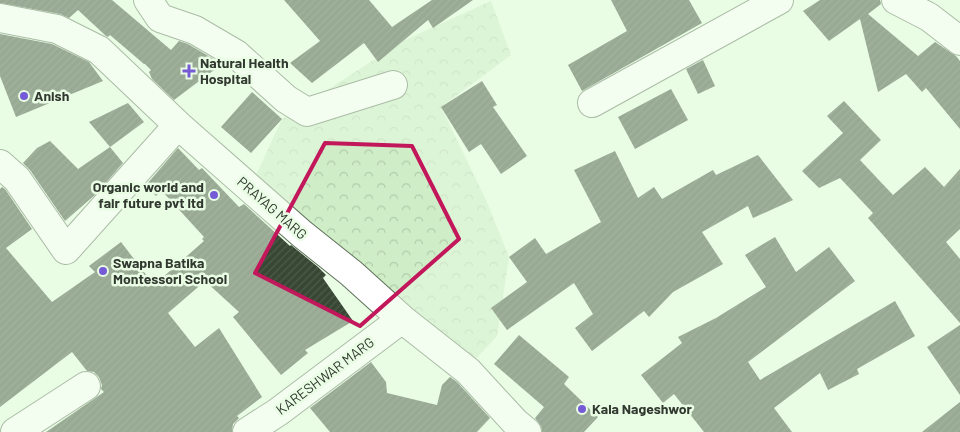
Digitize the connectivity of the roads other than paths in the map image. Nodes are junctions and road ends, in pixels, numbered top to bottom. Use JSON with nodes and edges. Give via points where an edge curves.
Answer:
{"nodes":[{"id":1,"x":148,"y":0,"type":"edge"},
{"id":2,"x":779,"y":0,"type":"edge"},
{"id":3,"x":896,"y":0,"type":"edge"},
{"id":4,"x":0,"y":18,"type":"edge"},
{"id":5,"x":960,"y":41,"type":"edge"},
{"id":6,"x":393,"y":85,"type":"dead end"},
{"id":7,"x":592,"y":103,"type":"dead end"},
{"id":8,"x":178,"y":125,"type":"junction"},
{"id":9,"x":0,"y":164,"type":"edge"},
{"id":10,"x":402,"y":319,"type":"junction"},
{"id":11,"x":86,"y":386,"type":"dead end"},
{"id":12,"x":15,"y":432,"type":"edge"},
{"id":13,"x":247,"y":432,"type":"edge"},
{"id":14,"x":527,"y":432,"type":"edge"}],
"edges":[{"from":1,"to":6,"type":"street","via":[[160,18],[195,30],[236,54],[286,99],[307,112]]},
{"from":2,"to":7,"type":"street"},
{"from":3,"to":5,"type":"street","via":[[929,17]]},
{"from":4,"to":8,"type":"street","name":"PRAYAG MARG","via":[[57,29],[99,50]]},
{"from":8,"to":9,"type":"street","via":[[66,250],[18,179]]},
{"from":8,"to":10,"type":"street","name":"PRAYAG MARG"},
{"from":10,"to":13,"type":"street","name":"KARESHWAR MARG"},
{"from":10,"to":14,"type":"street","name":"PRAYAG MARG","via":[[468,371]]},
{"from":11,"to":12,"type":"street"}]}
